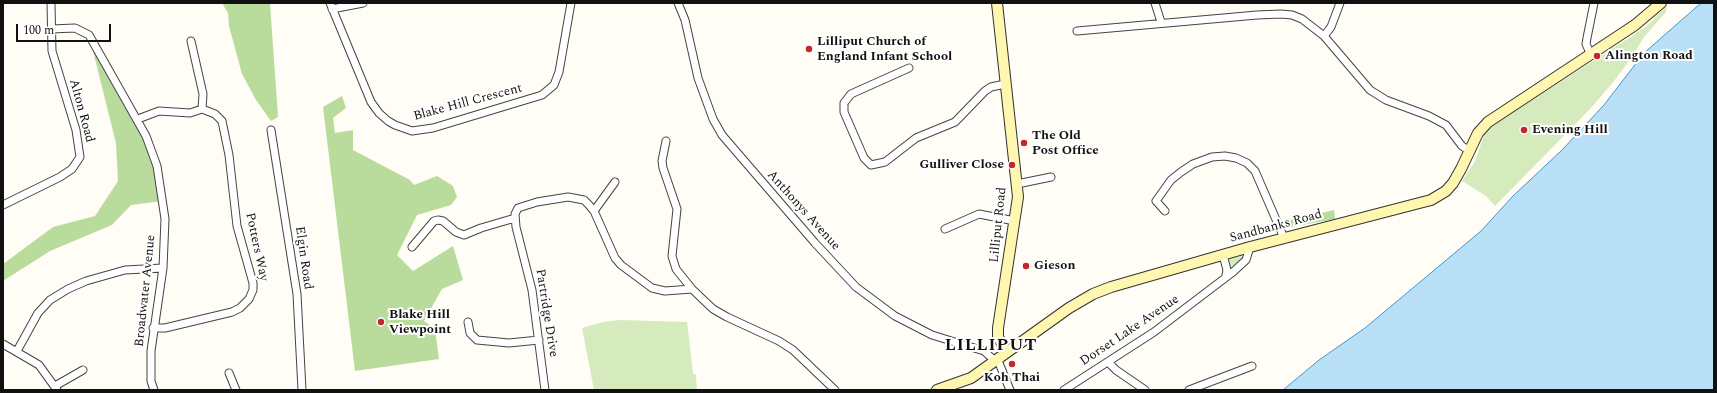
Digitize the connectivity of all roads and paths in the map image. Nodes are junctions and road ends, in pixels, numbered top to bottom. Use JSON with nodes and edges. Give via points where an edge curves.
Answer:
{"nodes":[{"id":1,"x":51,"y":3,"type":"edge"},
{"id":2,"x":363,"y":3,"type":"edge"},
{"id":3,"x":571,"y":3,"type":"edge"},
{"id":4,"x":678,"y":3,"type":"edge"},
{"id":5,"x":996,"y":3,"type":"edge"},
{"id":6,"x":1155,"y":3,"type":"edge"},
{"id":7,"x":1340,"y":3,"type":"edge"},
{"id":8,"x":1594,"y":3,"type":"edge"},
{"id":9,"x":1661,"y":3,"type":"edge"},
{"id":10,"x":331,"y":6,"type":"edge"},
{"id":11,"x":1161,"y":22,"type":"junction"},
{"id":12,"x":51,"y":28,"type":"junction"},
{"id":13,"x":1077,"y":31,"type":"dead end"},
{"id":14,"x":1324,"y":36,"type":"junction"},
{"id":15,"x":191,"y":41,"type":"dead end"},
{"id":16,"x":1591,"y":55,"type":"junction"},
{"id":17,"x":909,"y":68,"type":"dead end"},
{"id":18,"x":1006,"y":84,"type":"junction"},
{"id":19,"x":202,"y":109,"type":"junction"},
{"id":20,"x":138,"y":119,"type":"junction"},
{"id":21,"x":271,"y":130,"type":"dead end"},
{"id":22,"x":666,"y":141,"type":"dead end"},
{"id":23,"x":1470,"y":151,"type":"junction"},
{"id":24,"x":1052,"y":177,"type":"dead end"},
{"id":25,"x":615,"y":182,"type":"dead end"},
{"id":26,"x":1017,"y":184,"type":"junction"},
{"id":27,"x":3,"y":205,"type":"edge"},
{"id":28,"x":594,"y":211,"type":"junction"},
{"id":29,"x":1165,"y":211,"type":"dead end"},
{"id":30,"x":515,"y":218,"type":"junction"},
{"id":31,"x":1015,"y":221,"type":"junction"},
{"id":32,"x":945,"y":229,"type":"dead end"},
{"id":33,"x":1284,"y":238,"type":"junction"},
{"id":34,"x":412,"y":247,"type":"dead end"},
{"id":35,"x":1250,"y":247,"type":"junction"},
{"id":36,"x":1223,"y":255,"type":"junction"},
{"id":37,"x":163,"y":268,"type":"junction"},
{"id":38,"x":1226,"y":275,"type":"junction"},
{"id":39,"x":692,"y":289,"type":"junction"},
{"id":40,"x":468,"y":322,"type":"dead end"},
{"id":41,"x":153,"y":328,"type":"junction"},
{"id":42,"x":539,"y":340,"type":"junction"},
{"id":43,"x":3,"y":344,"type":"edge"},
{"id":44,"x":17,"y":351,"type":"junction"},
{"id":45,"x":1007,"y":352,"type":"junction"},
{"id":46,"x":995,"y":359,"type":"junction"},
{"id":47,"x":1108,"y":362,"type":"junction"},
{"id":48,"x":1252,"y":366,"type":"dead end"},
{"id":49,"x":83,"y":370,"type":"dead end"},
{"id":50,"x":228,"y":373,"type":"dead end"},
{"id":51,"x":56,"y":388,"type":"edge"},
{"id":52,"x":951,"y":388,"type":"edge"},
{"id":53,"x":154,"y":390,"type":"edge"},
{"id":54,"x":236,"y":390,"type":"edge"},
{"id":55,"x":302,"y":390,"type":"edge"},
{"id":56,"x":545,"y":390,"type":"edge"},
{"id":57,"x":835,"y":390,"type":"edge"},
{"id":58,"x":937,"y":390,"type":"edge"},
{"id":59,"x":1010,"y":390,"type":"edge"},
{"id":60,"x":1064,"y":390,"type":"edge"},
{"id":61,"x":1145,"y":390,"type":"edge"},
{"id":62,"x":1189,"y":390,"type":"edge"}],
"edges":[{"from":1,"to":12,"type":"street","name":"Alton Road"},
{"from":2,"to":10,"type":"street"},
{"from":3,"to":10,"type":"street","name":"Blake Hill Crescent","via":[[559,72],[554,85],[542,95],[433,128],[412,131],[388,121],[371,102]]},
{"from":4,"to":46,"type":"street","name":"Anthonys Avenue","via":[[685,20],[698,78],[713,119],[722,135],[815,243],[856,287],[895,316],[932,335],[984,351]]},
{"from":5,"to":18,"type":"main road","name":"Lilliput Road"},
{"from":6,"to":11,"type":"street"},
{"from":7,"to":14,"type":"street","via":[[1331,28]]},
{"from":8,"to":16,"type":"street","via":[[1586,44]]},
{"from":9,"to":16,"type":"main road","name":"Sandbanks Road","via":[[1635,25]]},
{"from":11,"to":13,"type":"street"},
{"from":11,"to":14,"type":"street","via":[[1281,14],[1302,19]]},
{"from":12,"to":20,"type":"street","name":"Broadwater Avenue","via":[[75,28],[89,35]]},
{"from":12,"to":27,"type":"street","name":"Alton Road","via":[[52,51],[76,130],[80,157],[72,169],[60,177]]},
{"from":14,"to":23,"type":"street","via":[[1370,90],[1386,100],[1440,121],[1462,146]]},
{"from":15,"to":19,"type":"street","via":[[203,94]]},
{"from":16,"to":23,"type":"main road","name":"Sandbanks Road","via":[[1488,122],[1478,133]]},
{"from":17,"to":18,"type":"street","via":[[851,94],[844,102],[844,112],[864,158],[871,165],[885,162],[916,138],[956,122],[985,90]]},
{"from":18,"to":26,"type":"main road","name":"Lilliput Road"},
{"from":19,"to":20,"type":"street","via":[[190,113],[159,111]]},
{"from":19,"to":41,"type":"street","name":"Potters Way","via":[[215,114],[224,125],[237,226],[253,290],[249,299],[232,312],[165,328]]},
{"from":20,"to":37,"type":"street","name":"Broadwater Avenue","via":[[157,166],[160,181],[165,219]]},
{"from":21,"to":55,"type":"street","name":"Elgin Road","via":[[297,294]]},
{"from":22,"to":39,"type":"street","via":[[663,168],[677,209],[672,256],[676,269]]},
{"from":23,"to":33,"type":"main road","name":"Sandbanks Road","via":[[1449,187],[1431,200]]},
{"from":24,"to":26,"type":"street"},
{"from":25,"to":28,"type":"street"},
{"from":26,"to":31,"type":"main road","name":"Lilliput Road"},
{"from":28,"to":30,"type":"street","via":[[584,200],[568,197],[518,208]]},
{"from":28,"to":39,"type":"street","via":[[621,265],[657,290]]},
{"from":29,"to":33,"type":"street","via":[[1156,201],[1171,180],[1181,172],[1212,157],[1236,158],[1255,171]]},
{"from":30,"to":34,"type":"street","via":[[460,235],[443,221],[434,221]]},
{"from":30,"to":42,"type":"street","name":"Partridge Drive","via":[[532,290]]},
{"from":31,"to":32,"type":"street","via":[[979,214]]},
{"from":31,"to":45,"type":"main road","name":"Lilliput Road","via":[[998,328],[998,338]]},
{"from":33,"to":35,"type":"main road","name":"Sandbanks Road"},
{"from":35,"to":36,"type":"main road","name":"Sandbanks Road"},
{"from":35,"to":38,"type":"street","name":"Dorset Lake Avenue","via":[[1246,260]]},
{"from":36,"to":38,"type":"street"},
{"from":36,"to":45,"type":"main road","name":"Sandbanks Road","via":[[1131,280],[1093,294]]},
{"from":37,"to":41,"type":"street","name":"Broadwater Avenue"},
{"from":37,"to":44,"type":"street","via":[[125,270],[68,289],[50,300],[38,313]]},
{"from":38,"to":47,"type":"street","name":"Dorset Lake Avenue","via":[[1154,332]]},
{"from":39,"to":57,"type":"street","via":[[713,309],[727,318],[793,350]]},
{"from":40,"to":42,"type":"street","via":[[470,333],[477,340],[509,344]]},
{"from":41,"to":53,"type":"street","name":"Broadwater Avenue","via":[[151,381]]},
{"from":42,"to":56,"type":"street","name":"Partridge Drive"},
{"from":43,"to":44,"type":"street"},
{"from":44,"to":51,"type":"street","via":[[39,365]]},
{"from":45,"to":46,"type":"main road","name":"Sandbanks Road"},
{"from":46,"to":52,"type":"main road","name":"Sandbanks Road","via":[[971,378]]},
{"from":46,"to":59,"type":"street"},
{"from":47,"to":60,"type":"street","name":"Dorset Lake Avenue"},
{"from":47,"to":61,"type":"street"},
{"from":48,"to":62,"type":"street"},
{"from":49,"to":51,"type":"street"},
{"from":50,"to":54,"type":"street"},
{"from":52,"to":58,"type":"main road","name":"Sandbanks Road"}]}
